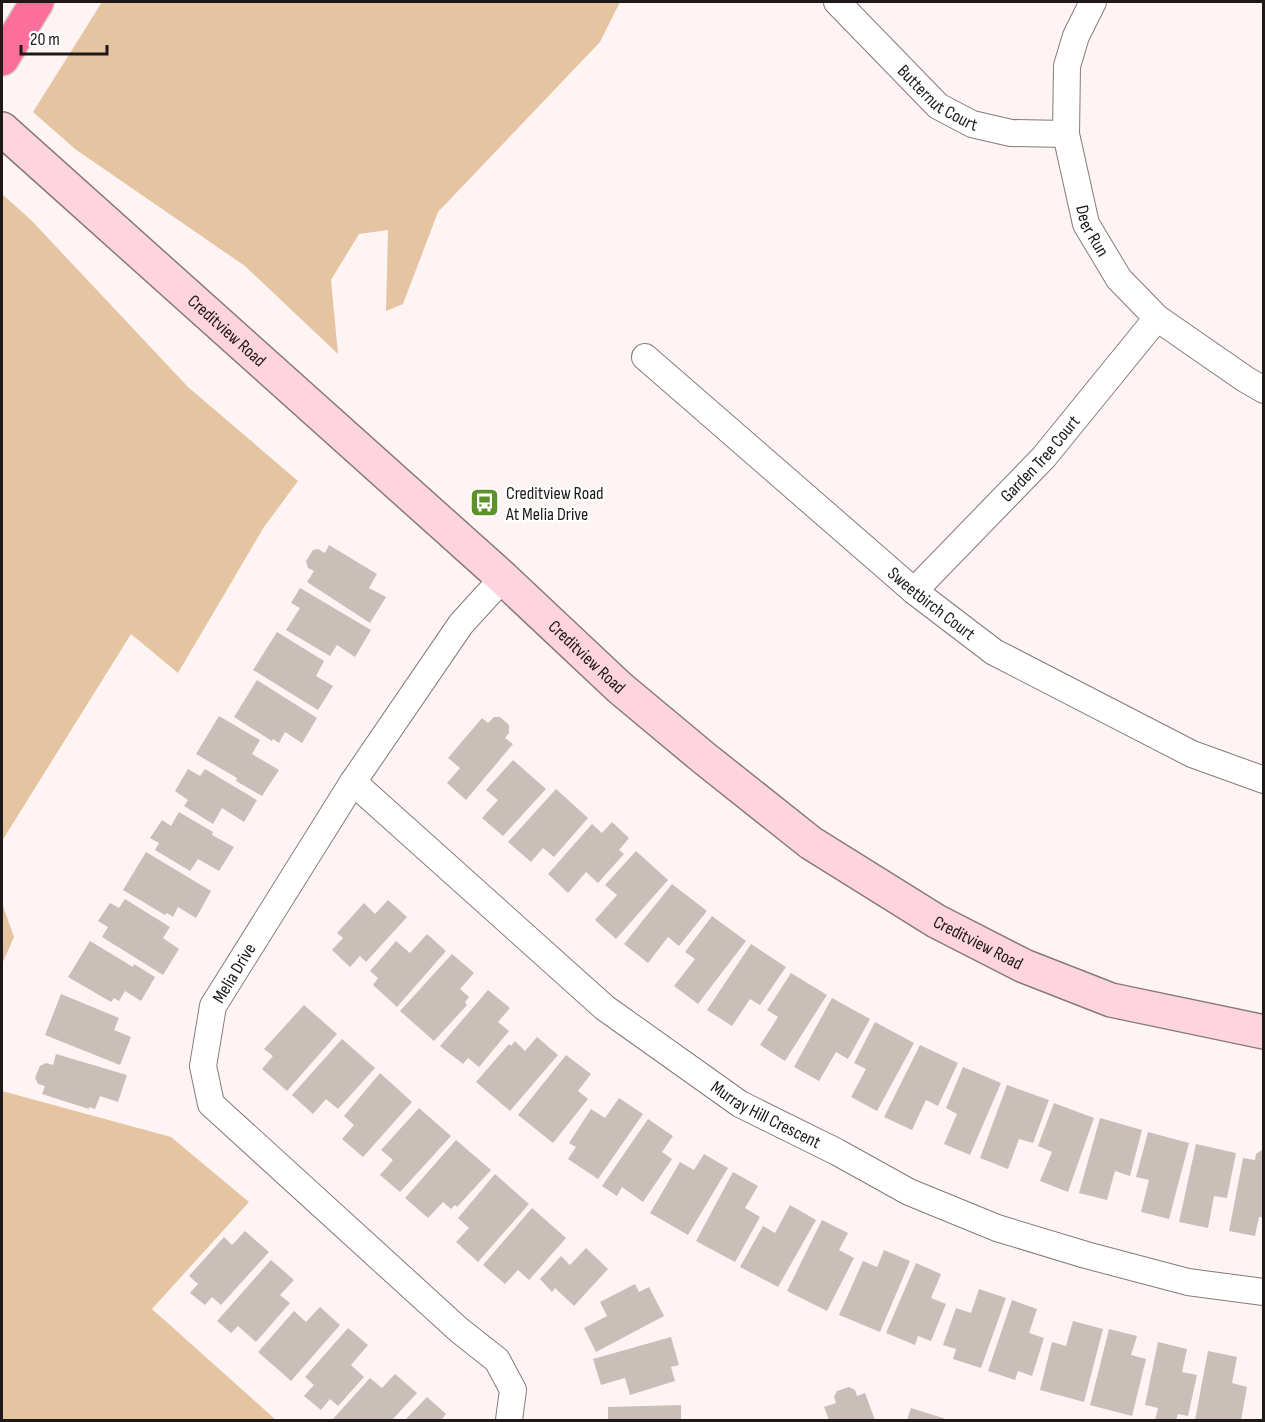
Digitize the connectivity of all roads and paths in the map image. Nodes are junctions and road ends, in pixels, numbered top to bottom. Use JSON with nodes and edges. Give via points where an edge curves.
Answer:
{"nodes":[{"id":1,"x":37,"y":2,"type":"edge"},
{"id":2,"x":837,"y":2,"type":"edge"},
{"id":3,"x":1093,"y":2,"type":"edge"},
{"id":4,"x":2,"y":59,"type":"edge"},
{"id":5,"x":2,"y":129,"type":"edge"},
{"id":6,"x":1066,"y":134,"type":"junction"},
{"id":7,"x":1157,"y":318,"type":"junction"},
{"id":8,"x":645,"y":357,"type":"dead end"},
{"id":9,"x":1263,"y":390,"type":"edge"},
{"id":10,"x":503,"y":578,"type":"junction"},
{"id":11,"x":914,"y":591,"type":"junction"},
{"id":12,"x":1263,"y":780,"type":"edge"},
{"id":13,"x":352,"y":782,"type":"junction"},
{"id":14,"x":1263,"y":1032,"type":"edge"},
{"id":15,"x":1263,"y":1292,"type":"edge"},
{"id":16,"x":509,"y":1420,"type":"edge"}],
"edges":[{"from":1,"to":4,"type":"highway"},
{"from":2,"to":6,"type":"street","name":"Butternut Court","via":[[938,106],[972,124],[1011,133]]},
{"from":3,"to":6,"type":"street","name":"Deer Run","via":[[1067,66]]},
{"from":5,"to":10,"type":"main road","name":"Creditview Road"},
{"from":6,"to":7,"type":"street","name":"Deer Run","via":[[1086,224],[1119,279]]},
{"from":7,"to":9,"type":"street","name":"Deer Run"},
{"from":7,"to":11,"type":"street","name":"Garden Tree Court","via":[[1044,457]]},
{"from":8,"to":11,"type":"street","name":"Sweetbirch Court"},
{"from":10,"to":13,"type":"street","name":"Melia Drive","via":[[460,624]]},
{"from":10,"to":14,"type":"main road","name":"Creditview Road","via":[[620,688],[811,843],[936,921],[1024,966],[1112,1000]]},
{"from":11,"to":12,"type":"street","name":"Sweetbirch Court","via":[[994,652],[1192,754]]},
{"from":13,"to":15,"type":"street","name":"Murray Hill Crescent","via":[[605,1008],[740,1104],[909,1192],[997,1228],[1188,1282]]},
{"from":13,"to":16,"type":"street","name":"Melia Drive","via":[[213,1006],[203,1066],[211,1104],[497,1360],[513,1390]]}]}
